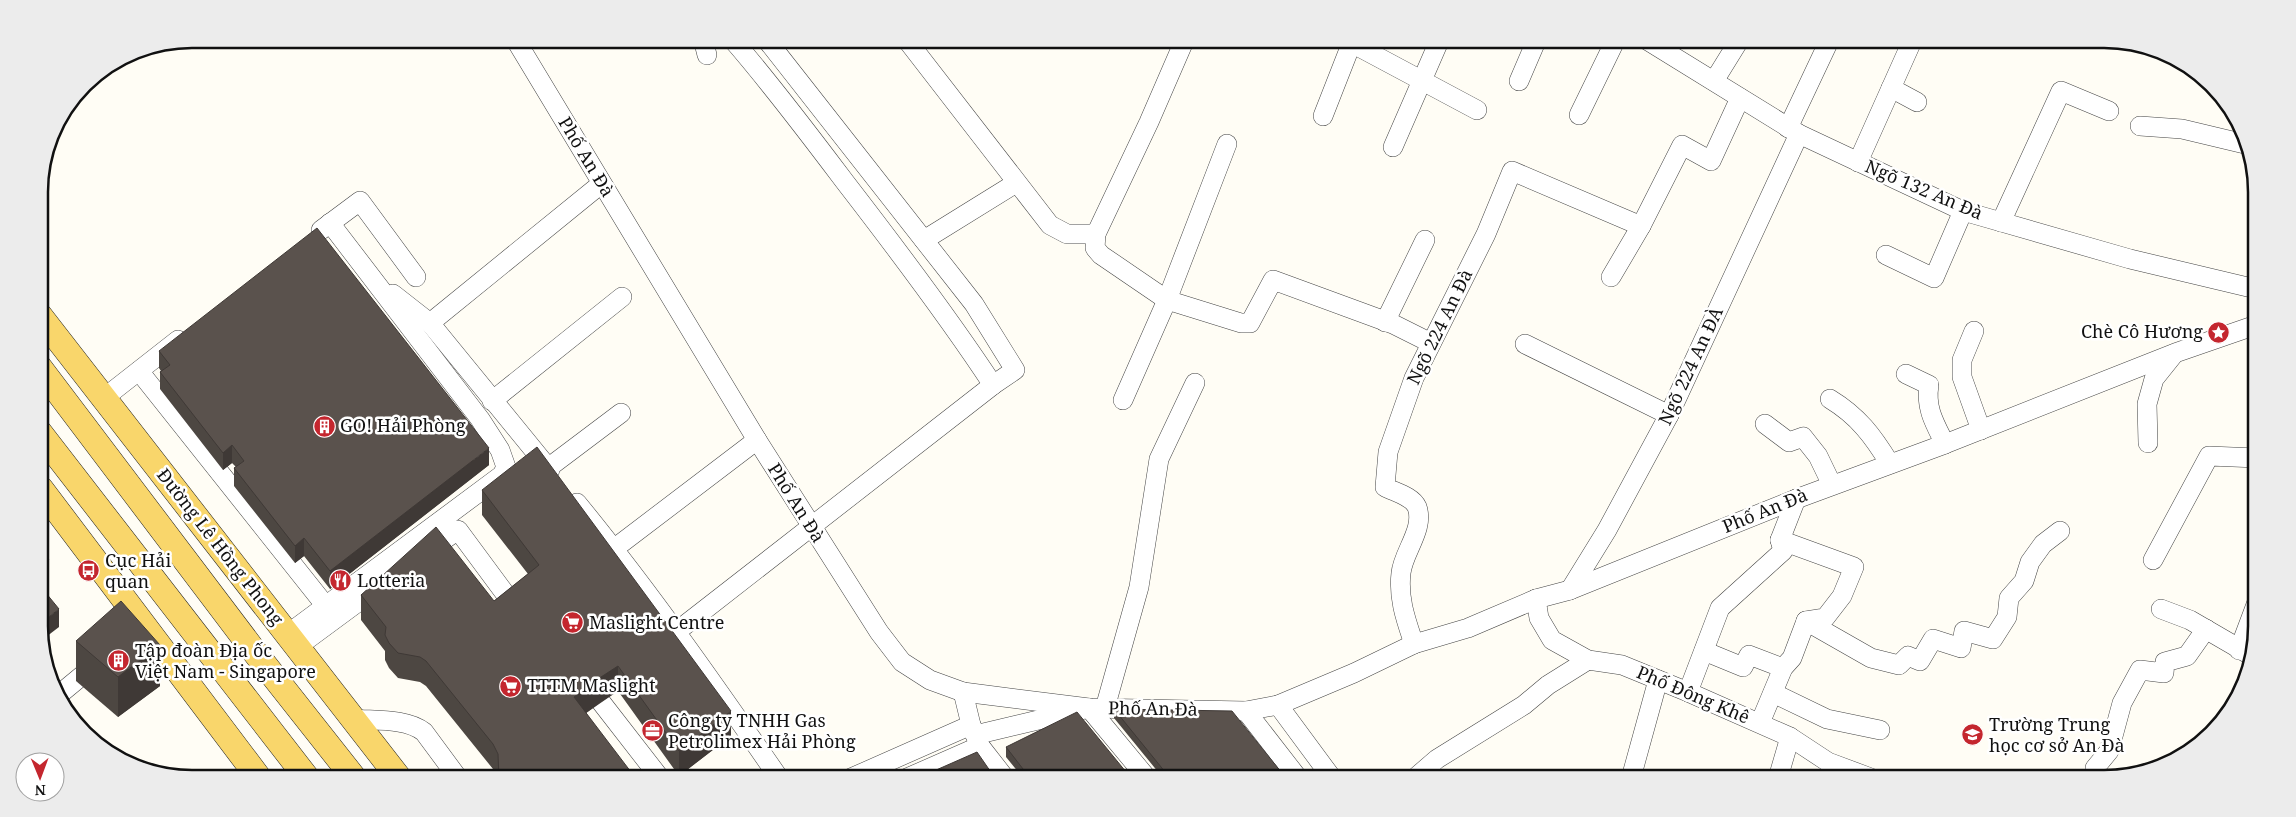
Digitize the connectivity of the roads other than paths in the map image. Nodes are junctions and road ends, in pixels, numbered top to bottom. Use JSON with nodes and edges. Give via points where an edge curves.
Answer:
{"nodes":[{"id":1,"x":520,"y":48,"type":"edge"},
{"id":2,"x":740,"y":48,"type":"edge"},
{"id":3,"x":773,"y":48,"type":"edge"},
{"id":4,"x":913,"y":48,"type":"edge"},
{"id":5,"x":1181,"y":48,"type":"edge"},
{"id":6,"x":1345,"y":48,"type":"edge"},
{"id":7,"x":1362,"y":48,"type":"edge"},
{"id":8,"x":1436,"y":48,"type":"edge"},
{"id":9,"x":1533,"y":48,"type":"edge"},
{"id":10,"x":1612,"y":48,"type":"edge"},
{"id":11,"x":1676,"y":48,"type":"edge"},
{"id":12,"x":1734,"y":48,"type":"edge"},
{"id":13,"x":1826,"y":48,"type":"edge"},
{"id":14,"x":1909,"y":48,"type":"edge"},
{"id":15,"x":1519,"y":81,"type":"dead end"},
{"id":16,"x":1714,"y":81,"type":"junction"},
{"id":17,"x":1423,"y":82,"type":"junction"},
{"id":18,"x":1891,"y":88,"type":"junction"},
{"id":19,"x":1740,"y":98,"type":"junction"},
{"id":20,"x":1917,"y":102,"type":"dead end"},
{"id":21,"x":1477,"y":110,"type":"dead end"},
{"id":22,"x":2109,"y":111,"type":"dead end"},
{"id":23,"x":1579,"y":115,"type":"dead end"},
{"id":24,"x":1323,"y":116,"type":"dead end"},
{"id":25,"x":2140,"y":126,"type":"dead end"},
{"id":26,"x":1794,"y":131,"type":"junction"},
{"id":27,"x":2240,"y":143,"type":"edge"},
{"id":28,"x":1227,"y":144,"type":"dead end"},
{"id":29,"x":1393,"y":147,"type":"dead end"},
{"id":30,"x":1858,"y":162,"type":"junction"},
{"id":31,"x":1016,"y":183,"type":"junction"},
{"id":32,"x":601,"y":184,"type":"junction"},
{"id":33,"x":1963,"y":211,"type":"junction"},
{"id":34,"x":2001,"y":222,"type":"junction"},
{"id":35,"x":330,"y":224,"type":"junction"},
{"id":36,"x":1641,"y":226,"type":"junction"},
{"id":37,"x":1096,"y":234,"type":"junction"},
{"id":38,"x":924,"y":240,"type":"junction"},
{"id":39,"x":1425,"y":240,"type":"dead end"},
{"id":40,"x":307,"y":241,"type":"edge"},
{"id":41,"x":1886,"y":255,"type":"dead end"},
{"id":42,"x":416,"y":277,"type":"dead end"},
{"id":43,"x":1611,"y":277,"type":"dead end"},
{"id":44,"x":376,"y":282,"type":"junction"},
{"id":45,"x":2248,"y":287,"type":"edge"},
{"id":46,"x":622,"y":297,"type":"dead end"},
{"id":47,"x":1167,"y":300,"type":"junction"},
{"id":48,"x":430,"y":322,"type":"junction"},
{"id":49,"x":1385,"y":322,"type":"junction"},
{"id":50,"x":48,"y":326,"type":"edge"},
{"id":51,"x":2248,"y":328,"type":"edge"},
{"id":52,"x":192,"y":330,"type":"edge"},
{"id":53,"x":1974,"y":330,"type":"dead end"},
{"id":54,"x":1431,"y":343,"type":"junction"},
{"id":55,"x":1525,"y":344,"type":"dead end"},
{"id":56,"x":2175,"y":354,"type":"junction"},
{"id":57,"x":139,"y":371,"type":"junction"},
{"id":58,"x":1906,"y":374,"type":"dead end"},
{"id":59,"x":48,"y":378,"type":"edge"},
{"id":60,"x":993,"y":384,"type":"junction"},
{"id":61,"x":1195,"y":384,"type":"dead end"},
{"id":62,"x":104,"y":398,"type":"junction"},
{"id":63,"x":1830,"y":399,"type":"dead end"},
{"id":64,"x":1123,"y":400,"type":"dead end"},
{"id":65,"x":492,"y":401,"type":"junction"},
{"id":66,"x":621,"y":413,"type":"dead end"},
{"id":67,"x":1669,"y":415,"type":"junction"},
{"id":68,"x":78,"y":419,"type":"junction"},
{"id":69,"x":1765,"y":424,"type":"dead end"},
{"id":70,"x":1981,"y":430,"type":"junction"},
{"id":71,"x":757,"y":440,"type":"junction"},
{"id":72,"x":47,"y":443,"type":"edge"},
{"id":73,"x":2148,"y":443,"type":"dead end"},
{"id":74,"x":1945,"y":444,"type":"junction"},
{"id":75,"x":2248,"y":458,"type":"edge"},
{"id":76,"x":1890,"y":464,"type":"junction"},
{"id":77,"x":548,"y":468,"type":"junction"},
{"id":78,"x":1832,"y":485,"type":"junction"},
{"id":79,"x":47,"y":499,"type":"edge"},
{"id":80,"x":1796,"y":499,"type":"junction"},
{"id":81,"x":811,"y":527,"type":"junction"},
{"id":82,"x":2060,"y":531,"type":"dead end"},
{"id":83,"x":1780,"y":540,"type":"junction"},
{"id":84,"x":614,"y":548,"type":"junction"},
{"id":85,"x":2153,"y":560,"type":"dead end"},
{"id":86,"x":1570,"y":590,"type":"junction"},
{"id":87,"x":1536,"y":599,"type":"junction"},
{"id":88,"x":325,"y":605,"type":"junction"},
{"id":89,"x":515,"y":607,"type":"edge"},
{"id":90,"x":2162,"y":610,"type":"dead end"},
{"id":91,"x":1806,"y":621,"type":"junction"},
{"id":92,"x":2206,"y":629,"type":"junction"},
{"id":93,"x":676,"y":632,"type":"junction"},
{"id":94,"x":293,"y":641,"type":"junction"},
{"id":95,"x":1414,"y":644,"type":"junction"},
{"id":96,"x":1704,"y":651,"type":"junction"},
{"id":97,"x":108,"y":653,"type":"edge"},
{"id":98,"x":2246,"y":653,"type":"edge"},
{"id":99,"x":1588,"y":660,"type":"junction"},
{"id":100,"x":1783,"y":668,"type":"junction"},
{"id":101,"x":1658,"y":680,"type":"junction"},
{"id":102,"x":63,"y":691,"type":"edge"},
{"id":103,"x":963,"y":692,"type":"junction"},
{"id":104,"x":1688,"y":692,"type":"junction"},
{"id":105,"x":1773,"y":693,"type":"junction"},
{"id":106,"x":601,"y":702,"type":"dead end"},
{"id":107,"x":1278,"y":705,"type":"junction"},
{"id":108,"x":1097,"y":708,"type":"junction"},
{"id":109,"x":1246,"y":711,"type":"junction"},
{"id":110,"x":353,"y":719,"type":"junction"},
{"id":111,"x":1760,"y":722,"type":"junction"},
{"id":112,"x":1880,"y":730,"type":"dead end"},
{"id":113,"x":975,"y":735,"type":"junction"},
{"id":114,"x":1790,"y":737,"type":"junction"},
{"id":115,"x":2095,"y":768,"type":"dead end"},
{"id":116,"x":1291,"y":769,"type":"edge"},
{"id":117,"x":1326,"y":769,"type":"edge"},
{"id":118,"x":1425,"y":769,"type":"edge"},
{"id":119,"x":1633,"y":769,"type":"edge"},
{"id":120,"x":1781,"y":769,"type":"edge"},
{"id":121,"x":1840,"y":769,"type":"edge"},
{"id":122,"x":252,"y":770,"type":"edge"},
{"id":123,"x":302,"y":770,"type":"edge"},
{"id":124,"x":348,"y":770,"type":"edge"},
{"id":125,"x":393,"y":770,"type":"edge"},
{"id":126,"x":452,"y":770,"type":"edge"},
{"id":127,"x":654,"y":770,"type":"edge"},
{"id":128,"x":773,"y":770,"type":"edge"},
{"id":129,"x":875,"y":770,"type":"edge"},
{"id":130,"x":921,"y":770,"type":"edge"},
{"id":131,"x":998,"y":770,"type":"edge"},
{"id":132,"x":1141,"y":770,"type":"edge"}],
"edges":[{"from":1,"to":32,"type":"street","name":"Phố An Đà"},
{"from":2,"to":60,"type":"street","via":[[863,204]]},
{"from":3,"to":38,"type":"street"},
{"from":4,"to":31,"type":"street"},
{"from":5,"to":37,"type":"street"},
{"from":6,"to":24,"type":"street"},
{"from":7,"to":17,"type":"street"},
{"from":8,"to":17,"type":"street"},
{"from":9,"to":15,"type":"street"},
{"from":10,"to":23,"type":"street"},
{"from":11,"to":16,"type":"street","name":"Ngõ 132 An Đà"},
{"from":12,"to":16,"type":"street"},
{"from":13,"to":26,"type":"street","name":"Ngõ 224 An ĐÀ"},
{"from":14,"to":18,"type":"street"},
{"from":16,"to":19,"type":"street","name":"Ngõ 132 An Đà"},
{"from":17,"to":21,"type":"street"},
{"from":17,"to":29,"type":"street"},
{"from":18,"to":20,"type":"street"},
{"from":18,"to":30,"type":"street"},
{"from":19,"to":26,"type":"street","name":"Ngõ 132 An Đà"},
{"from":19,"to":36,"type":"street","via":[[1711,161],[1682,145]]},
{"from":22,"to":34,"type":"street","via":[[2060,91]]},
{"from":25,"to":27,"type":"street","via":[[2182,129]]},
{"from":26,"to":30,"type":"street","name":"Ngõ 132 An Đà"},
{"from":26,"to":67,"type":"street","name":"Ngõ 224 An ĐÀ"},
{"from":28,"to":47,"type":"street"},
{"from":30,"to":33,"type":"street","name":"Ngõ 132 An Đà"},
{"from":31,"to":37,"type":"street","via":[[1050,225],[1068,234]]},
{"from":31,"to":38,"type":"street"},
{"from":32,"to":48,"type":"street"},
{"from":32,"to":71,"type":"street","name":"Phố An Đà"},
{"from":33,"to":34,"type":"street","name":"Ngõ 132 An Đà"},
{"from":33,"to":41,"type":"street","via":[[1934,278]]},
{"from":34,"to":45,"type":"street","name":"Ngõ 132 An Đà","via":[[2130,259]]},
{"from":35,"to":40,"type":"street"},
{"from":35,"to":42,"type":"street","via":[[360,201]]},
{"from":35,"to":44,"type":"street"},
{"from":36,"to":43,"type":"street"},
{"from":36,"to":54,"type":"street","name":"Ngõ 224 An Đà","via":[[1512,171],[1486,234]]},
{"from":37,"to":47,"type":"street","via":[[1095,248],[1101,255]]},
{"from":38,"to":60,"type":"street","via":[[974,304],[1015,370]]},
{"from":39,"to":49,"type":"street"},
{"from":44,"to":48,"type":"street"},
{"from":44,"to":88,"type":"street","via":[[480,419],[500,450],[506,471],[467,493]]},
{"from":46,"to":65,"type":"street"},
{"from":47,"to":49,"type":"street","via":[[1250,323],[1273,280]]},
{"from":47,"to":64,"type":"street"},
{"from":48,"to":65,"type":"street"},
{"from":49,"to":54,"type":"street"},
{"from":50,"to":62,"type":"main road","name":"Đường Lê Hồng Phong"},
{"from":51,"to":56,"type":"street","name":"Phố An Đà"},
{"from":52,"to":57,"type":"street"},
{"from":53,"to":70,"type":"street","via":[[1961,368]]},
{"from":54,"to":95,"type":"street","name":"Ngõ 224 An Đà","via":[[1414,378],[1388,452],[1385,487],[1416,504],[1418,513],[1414,537],[1404,557],[1400,594]]},
{"from":55,"to":67,"type":"street"},
{"from":56,"to":70,"type":"street","name":"Phố An Đà"},
{"from":56,"to":73,"type":"street","via":[[2154,379],[2147,404]]},
{"from":57,"to":62,"type":"street"},
{"from":57,"to":88,"type":"street"},
{"from":58,"to":74,"type":"street","via":[[1929,385],[1928,407]]},
{"from":59,"to":68,"type":"main road","name":"Đường Lê Hồng Phong"},
{"from":60,"to":81,"type":"street"},
{"from":61,"to":108,"type":"street","via":[[1159,459],[1139,587]]},
{"from":62,"to":68,"type":"main road"},
{"from":62,"to":94,"type":"main road","name":"Đường Lê Hồng Phong"},
{"from":63,"to":76,"type":"street","via":[[1872,434]]},
{"from":65,"to":77,"type":"street"},
{"from":66,"to":77,"type":"street"},
{"from":67,"to":86,"type":"street","name":"Ngõ 224 An ĐÀ","via":[[1607,530]]},
{"from":68,"to":124,"type":"main road","name":"Đường Lê Hồng Phong"},
{"from":69,"to":78,"type":"street","via":[[1789,442],[1803,437],[1818,456]]},
{"from":70,"to":74,"type":"street","name":"Phố An Đà"},
{"from":71,"to":81,"type":"street","name":"Phố An Đà"},
{"from":71,"to":84,"type":"street"},
{"from":72,"to":123,"type":"main road"},
{"from":74,"to":76,"type":"street","name":"Phố An Đà"},
{"from":75,"to":85,"type":"street","via":[[2209,456]]},
{"from":76,"to":78,"type":"street","name":"Phố An Đà"},
{"from":77,"to":84,"type":"street"},
{"from":78,"to":80,"type":"street","name":"Phố An Đà"},
{"from":79,"to":122,"type":"main road","via":[[133,630]]},
{"from":80,"to":83,"type":"street"},
{"from":80,"to":86,"type":"street","name":"Phố An Đà"},
{"from":81,"to":93,"type":"street"},
{"from":81,"to":103,"type":"street","name":"Phố An Đà","via":[[902,662],[930,680]]},
{"from":82,"to":91,"type":"street","via":[[2043,544],[2030,562],[2024,581],[2009,598],[2007,617],[1993,639],[1964,631],[1961,648],[1933,638],[1920,661],[1908,656],[1899,665],[1871,658]]},
{"from":83,"to":91,"type":"street","via":[[1854,567],[1842,596],[1825,618]]},
{"from":83,"to":96,"type":"street","via":[[1783,551],[1720,608]]},
{"from":84,"to":93,"type":"street"},
{"from":86,"to":87,"type":"street","name":"Phố An Đà"},
{"from":87,"to":95,"type":"street","name":"Phố An Đà","via":[[1468,628]]},
{"from":87,"to":99,"type":"street","name":"Phố Đông Khê","via":[[1539,618],[1552,640]]},
{"from":88,"to":94,"type":"street"},
{"from":89,"to":94,"type":"street","via":[[458,530]]},
{"from":90,"to":92,"type":"street"},
{"from":91,"to":100,"type":"street","via":[[1792,658]]},
{"from":92,"to":98,"type":"street"},
{"from":92,"to":115,"type":"street","via":[[2187,656],[2165,662],[2164,673],[2140,670],[2122,703],[2108,751]]},
{"from":93,"to":128,"type":"street"},
{"from":94,"to":110,"type":"main road","name":"Đường Lê Hồng Phong"},
{"from":95,"to":107,"type":"street","name":"Phố An Đà"},
{"from":96,"to":100,"type":"street","via":[[1743,668],[1749,655]]},
{"from":96,"to":104,"type":"street"},
{"from":97,"to":102,"type":"street"},
{"from":99,"to":101,"type":"street","name":"Phố Đông Khê","via":[[1622,666]]},
{"from":99,"to":118,"type":"street"},
{"from":100,"to":105,"type":"street"},
{"from":101,"to":104,"type":"street","name":"Phố Đông Khê"},
{"from":101,"to":119,"type":"street"},
{"from":103,"to":108,"type":"street","name":"Phố An Đà"},
{"from":103,"to":113,"type":"street"},
{"from":104,"to":111,"type":"street","name":"Phố Đông Khê"},
{"from":105,"to":111,"type":"street"},
{"from":105,"to":112,"type":"street","via":[[1827,719]]},
{"from":106,"to":127,"type":"street"},
{"from":107,"to":109,"type":"street","name":"Phố An Đà"},
{"from":107,"to":117,"type":"street"},
{"from":108,"to":109,"type":"street","name":"Phố An Đà"},
{"from":108,"to":113,"type":"street"},
{"from":108,"to":132,"type":"street"},
{"from":109,"to":116,"type":"street"},
{"from":110,"to":125,"type":"main road","name":"Đường Lê Hồng Phong"},
{"from":110,"to":126,"type":"street","via":[[406,723],[417,727]]},
{"from":111,"to":114,"type":"street","name":"Phố Đông Khê"},
{"from":113,"to":129,"type":"street"},
{"from":113,"to":130,"type":"street"},
{"from":113,"to":131,"type":"street"},
{"from":114,"to":120,"type":"street"},
{"from":114,"to":121,"type":"street","name":"Phố Đông Khê"}]}
